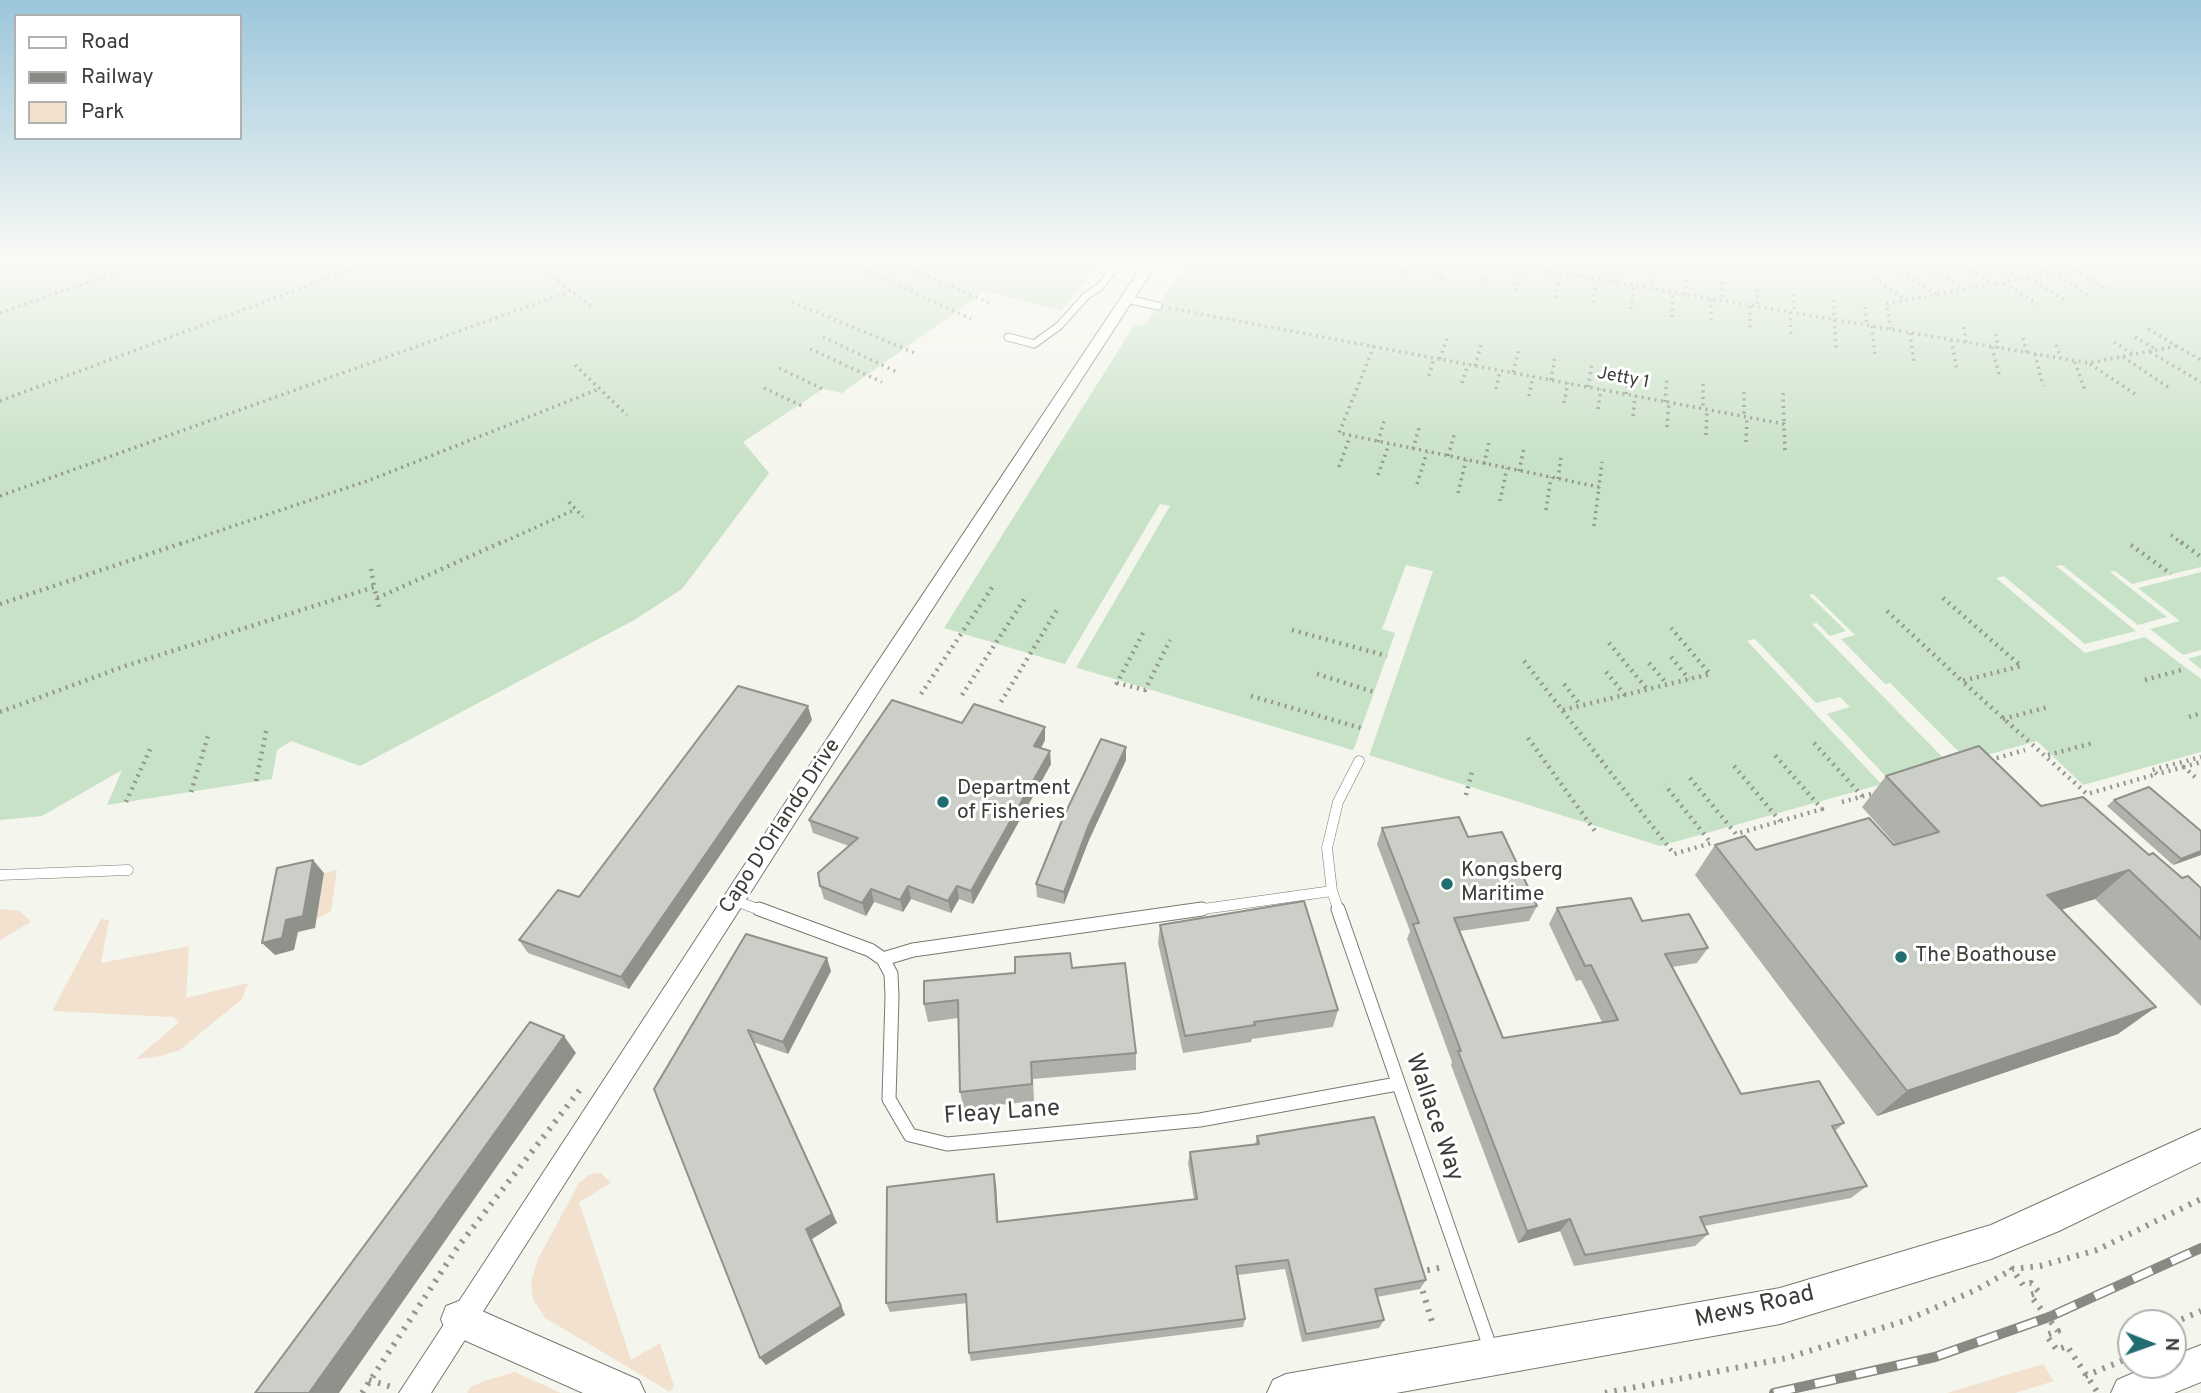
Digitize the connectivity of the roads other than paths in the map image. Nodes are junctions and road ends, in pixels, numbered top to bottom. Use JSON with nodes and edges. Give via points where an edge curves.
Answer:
{"nodes":[{"id":1,"x":1056,"y":328,"type":"edge"},
{"id":2,"x":1107,"y":328,"type":"edge"},
{"id":3,"x":1008,"y":337,"type":"dead end"},
{"id":4,"x":1359,"y":761,"type":"dead end"},
{"id":5,"x":128,"y":870,"type":"dead end"},
{"id":6,"x":0,"y":875,"type":"edge"},
{"id":7,"x":1332,"y":891,"type":"junction"},
{"id":8,"x":733,"y":900,"type":"junction"},
{"id":9,"x":883,"y":959,"type":"junction"},
{"id":10,"x":1397,"y":1084,"type":"junction"},
{"id":11,"x":2201,"y":1145,"type":"edge"},
{"id":12,"x":459,"y":1320,"type":"junction"},
{"id":13,"x":1494,"y":1358,"type":"junction"},
{"id":14,"x":2201,"y":1363,"type":"edge"},
{"id":15,"x":414,"y":1393,"type":"edge"},
{"id":16,"x":626,"y":1393,"type":"edge"},
{"id":17,"x":1286,"y":1393,"type":"edge"},
{"id":18,"x":2130,"y":1393,"type":"edge"}],
"edges":[{"from":1,"to":3,"type":"lane","via":[[1034,344]]},
{"from":2,"to":8,"type":"street","name":"Capo D'Orlando Drive"},
{"from":4,"to":7,"type":"lane","name":"Wallace Way","via":[[1338,802],[1327,848]]},
{"from":5,"to":6,"type":"lane"},
{"from":7,"to":9,"type":"lane","via":[[914,950]]},
{"from":7,"to":10,"type":"lane","name":"Wallace Way"},
{"from":8,"to":9,"type":"lane","via":[[870,950]]},
{"from":8,"to":12,"type":"street","name":"Capo D'Orlando Drive"},
{"from":9,"to":10,"type":"lane","name":"Fleay Lane","via":[[891,974],[892,997],[889,1099],[910,1135],[947,1144],[1200,1120]]},
{"from":10,"to":13,"type":"lane","name":"Wallace Way"},
{"from":11,"to":13,"type":"street","name":"Mews Road","via":[[2047,1219],[2002,1255],[1780,1306]]},
{"from":12,"to":15,"type":"street","name":"Capo D'Orlando Drive"},
{"from":12,"to":16,"type":"street"},
{"from":13,"to":17,"type":"street","name":"Mews Road"},
{"from":14,"to":18,"type":"street"}]}
